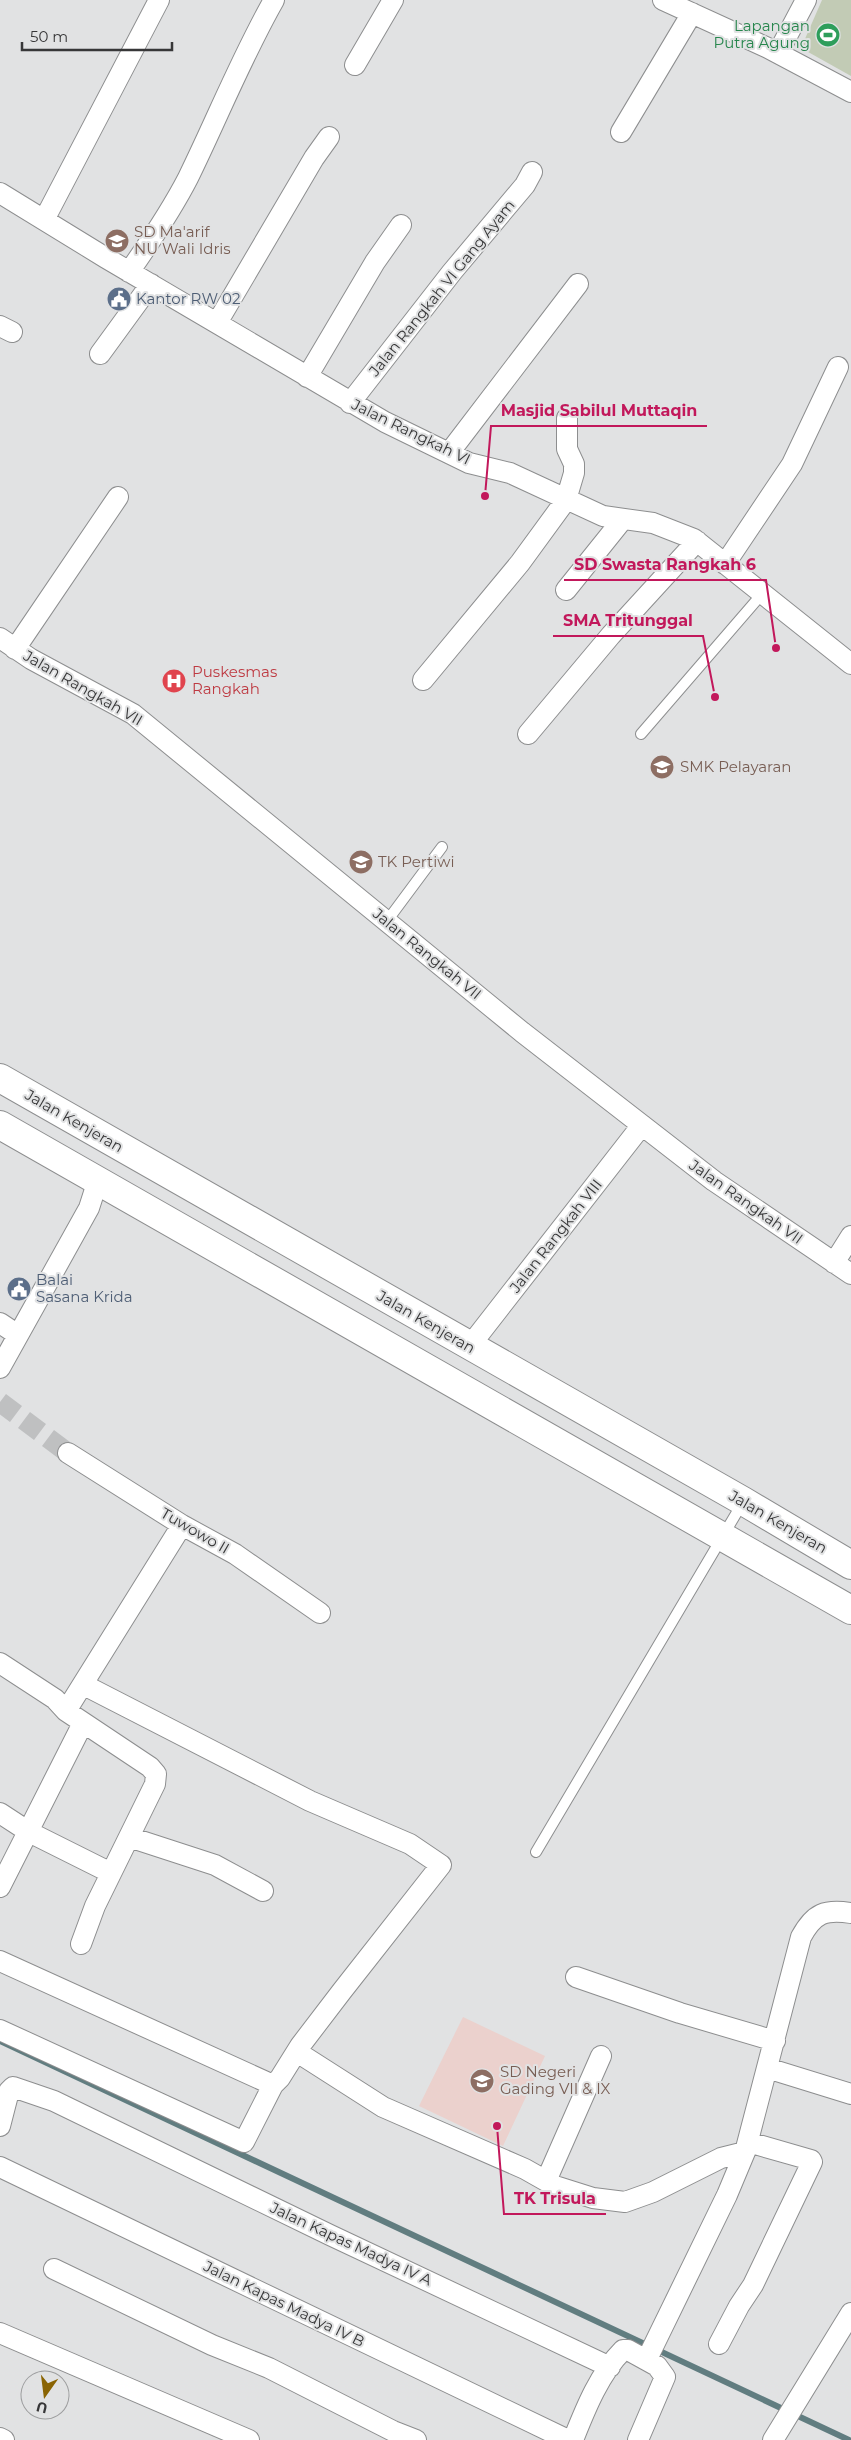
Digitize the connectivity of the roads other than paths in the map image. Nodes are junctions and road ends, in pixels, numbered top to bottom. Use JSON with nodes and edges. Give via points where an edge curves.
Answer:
{"nodes":[{"id":1,"x":159,"y":0,"type":"edge"},
{"id":2,"x":274,"y":0,"type":"edge"},
{"id":3,"x":392,"y":0,"type":"edge"},
{"id":4,"x":663,"y":0,"type":"edge"},
{"id":5,"x":806,"y":0,"type":"edge"},
{"id":6,"x":692,"y":12,"type":"junction"},
{"id":7,"x":778,"y":53,"type":"junction"},
{"id":8,"x":355,"y":65,"type":"dead end"},
{"id":9,"x":851,"y":92,"type":"edge"},
{"id":10,"x":621,"y":132,"type":"dead end"},
{"id":11,"x":329,"y":137,"type":"dead end"},
{"id":12,"x":532,"y":172,"type":"dead end"},
{"id":13,"x":3,"y":202,"type":"edge"},
{"id":14,"x":44,"y":220,"type":"junction"},
{"id":15,"x":401,"y":224,"type":"dead end"},
{"id":16,"x":129,"y":272,"type":"junction"},
{"id":17,"x":151,"y":284,"type":"junction"},
{"id":18,"x":578,"y":284,"type":"dead end"},
{"id":19,"x":217,"y":323,"type":"junction"},
{"id":20,"x":100,"y":354,"type":"dead end"},
{"id":21,"x":838,"y":367,"type":"dead end"},
{"id":22,"x":307,"y":377,"type":"junction"},
{"id":23,"x":350,"y":403,"type":"junction"},
{"id":24,"x":567,"y":418,"type":"dead end"},
{"id":25,"x":449,"y":453,"type":"junction"},
{"id":26,"x":118,"y":497,"type":"dead end"},
{"id":27,"x":566,"y":500,"type":"junction"},
{"id":28,"x":623,"y":519,"type":"junction"},
{"id":29,"x":697,"y":541,"type":"junction"},
{"id":30,"x":725,"y":564,"type":"junction"},
{"id":31,"x":566,"y":590,"type":"dead end"},
{"id":32,"x":762,"y":594,"type":"junction"},
{"id":33,"x":8,"y":644,"type":"edge"},
{"id":34,"x":851,"y":664,"type":"edge"},
{"id":35,"x":423,"y":680,"type":"dead end"},
{"id":36,"x":528,"y":734,"type":"dead end"},
{"id":37,"x":641,"y":734,"type":"dead end"},
{"id":38,"x":442,"y":846,"type":"dead end"},
{"id":39,"x":387,"y":922,"type":"junction"},
{"id":40,"x":0,"y":1078,"type":"edge"},
{"id":41,"x":0,"y":1125,"type":"edge"},
{"id":42,"x":642,"y":1125,"type":"junction"},
{"id":43,"x":98,"y":1180,"type":"junction"},
{"id":44,"x":851,"y":1236,"type":"edge"},
{"id":45,"x":834,"y":1263,"type":"junction"},
{"id":46,"x":851,"y":1274,"type":"edge"},
{"id":47,"x":0,"y":1323,"type":"edge"},
{"id":48,"x":18,"y":1335,"type":"junction"},
{"id":49,"x":469,"y":1347,"type":"junction"},
{"id":50,"x":0,"y":1368,"type":"edge"},
{"id":51,"x":68,"y":1452,"type":"tunnel mouth"},
{"id":52,"x":743,"y":1502,"type":"junction"},
{"id":53,"x":182,"y":1526,"type":"junction"},
{"id":54,"x":724,"y":1537,"type":"junction"},
{"id":55,"x":851,"y":1566,"type":"edge"},
{"id":56,"x":851,"y":1610,"type":"edge"},
{"id":57,"x":320,"y":1613,"type":"dead end"},
{"id":58,"x":0,"y":1663,"type":"edge"},
{"id":59,"x":84,"y":1685,"type":"junction"},
{"id":60,"x":66,"y":1711,"type":"junction"},
{"id":61,"x":84,"y":1724,"type":"junction"},
{"id":62,"x":0,"y":1813,"type":"edge"},
{"id":63,"x":29,"y":1832,"type":"junction"},
{"id":64,"x":130,"y":1837,"type":"junction"},
{"id":65,"x":536,"y":1852,"type":"dead end"},
{"id":66,"x":111,"y":1874,"type":"junction"},
{"id":67,"x":0,"y":1887,"type":"edge"},
{"id":68,"x":263,"y":1891,"type":"dead end"},
{"id":69,"x":851,"y":1913,"type":"edge"},
{"id":70,"x":81,"y":1944,"type":"dead end"},
{"id":71,"x":0,"y":1961,"type":"edge"},
{"id":72,"x":576,"y":1977,"type":"dead end"},
{"id":73,"x":0,"y":2030,"type":"edge"},
{"id":74,"x":775,"y":2041,"type":"junction"},
{"id":75,"x":296,"y":2052,"type":"junction"},
{"id":76,"x":601,"y":2056,"type":"dead end"},
{"id":77,"x":767,"y":2068,"type":"junction"},
{"id":78,"x":273,"y":2085,"type":"junction"},
{"id":79,"x":851,"y":2094,"type":"edge"},
{"id":80,"x":0,"y":2126,"type":"edge"},
{"id":81,"x":746,"y":2147,"type":"junction"},
{"id":82,"x":0,"y":2167,"type":"edge"},
{"id":83,"x":546,"y":2181,"type":"junction"},
{"id":84,"x":54,"y":2269,"type":"dead end"},
{"id":85,"x":851,"y":2313,"type":"edge"},
{"id":86,"x":0,"y":2333,"type":"edge"},
{"id":87,"x":719,"y":2344,"type":"dead end"},
{"id":88,"x":649,"y":2353,"type":"junction"},
{"id":89,"x":610,"y":2367,"type":"junction"},
{"id":90,"x":0,"y":2438,"type":"edge"},
{"id":91,"x":774,"y":2438,"type":"edge"},
{"id":92,"x":4,"y":2440,"type":"edge"},
{"id":93,"x":249,"y":2440,"type":"edge"},
{"id":94,"x":416,"y":2440,"type":"edge"},
{"id":95,"x":568,"y":2440,"type":"edge"},
{"id":96,"x":573,"y":2440,"type":"edge"},
{"id":97,"x":638,"y":2440,"type":"edge"}],
"edges":[{"from":1,"to":14,"type":"street"},
{"from":2,"to":16,"type":"street","via":[[246,49],[187,179],[162,225]]},
{"from":3,"to":8,"type":"street"},
{"from":4,"to":6,"type":"street"},
{"from":5,"to":7,"type":"street"},
{"from":6,"to":7,"type":"street"},
{"from":6,"to":10,"type":"street"},
{"from":7,"to":9,"type":"street"},
{"from":11,"to":19,"type":"street"},
{"from":12,"to":23,"type":"street","name":"Jalan Rangkah VI Gang Ayam","via":[[525,185]]},
{"from":13,"to":14,"type":"street","name":"Jalan Rangkah VI"},
{"from":14,"to":16,"type":"street","name":"Jalan Rangkah VI"},
{"from":15,"to":22,"type":"street"},
{"from":16,"to":17,"type":"street","name":"Jalan Rangkah VI"},
{"from":17,"to":19,"type":"street","name":"Jalan Rangkah VI"},
{"from":17,"to":20,"type":"street"},
{"from":18,"to":25,"type":"street"},
{"from":19,"to":22,"type":"street","name":"Jalan Rangkah VI"},
{"from":21,"to":30,"type":"street","via":[[792,464]]},
{"from":22,"to":23,"type":"street","name":"Jalan Rangkah VI"},
{"from":23,"to":25,"type":"street","name":"Jalan Rangkah VI"},
{"from":24,"to":27,"type":"street","via":[[567,449],[574,464],[574,473]]},
{"from":25,"to":27,"type":"street","name":"Jalan Rangkah VI","via":[[469,463],[510,473]]},
{"from":26,"to":33,"type":"street"},
{"from":27,"to":28,"type":"street","name":"Jalan Rangkah VI","via":[[602,516]]},
{"from":27,"to":35,"type":"street","via":[[520,563]]},
{"from":28,"to":29,"type":"street","name":"Jalan Rangkah VI","via":[[654,523]]},
{"from":28,"to":31,"type":"street"},
{"from":29,"to":30,"type":"street","name":"Jalan Rangkah VI"},
{"from":29,"to":36,"type":"street"},
{"from":30,"to":32,"type":"street","name":"Jalan Rangkah VI"},
{"from":32,"to":34,"type":"street","name":"Jalan Rangkah VI"},
{"from":32,"to":37,"type":"lane"},
{"from":33,"to":39,"type":"street","name":"Jalan Rangkah VII","via":[[133,714]]},
{"from":38,"to":39,"type":"lane"},
{"from":39,"to":42,"type":"street","name":"Jalan Rangkah VII"},
{"from":40,"to":49,"type":"highway","name":"Jalan Kenjeran"},
{"from":41,"to":43,"type":"highway"},
{"from":42,"to":45,"type":"street","name":"Jalan Rangkah VII","via":[[714,1181]]},
{"from":42,"to":49,"type":"street","name":"Jalan Rangkah VIII"},
{"from":43,"to":48,"type":"street","via":[[89,1208]]},
{"from":43,"to":54,"type":"highway"},
{"from":44,"to":45,"type":"street"},
{"from":45,"to":46,"type":"street","name":"Jalan Rangkah VII"},
{"from":47,"to":48,"type":"street"},
{"from":48,"to":50,"type":"street"},
{"from":49,"to":52,"type":"highway","name":"Jalan Kenjeran"},
{"from":51,"to":53,"type":"street","name":"Tuwowo II"},
{"from":52,"to":54,"type":"lane"},
{"from":52,"to":55,"type":"highway","name":"Jalan Kenjeran"},
{"from":53,"to":57,"type":"street","name":"Tuwowo II","via":[[235,1554]]},
{"from":53,"to":59,"type":"street"},
{"from":54,"to":56,"type":"highway"},
{"from":54,"to":65,"type":"lane"},
{"from":58,"to":60,"type":"street","via":[[55,1699]]},
{"from":59,"to":60,"type":"street"},
{"from":59,"to":75,"type":"street","via":[[310,1801],[410,1844],[441,1865]]},
{"from":60,"to":61,"type":"street"},
{"from":61,"to":63,"type":"street"},
{"from":61,"to":64,"type":"street","via":[[156,1774],[155,1784]]},
{"from":62,"to":63,"type":"street"},
{"from":63,"to":66,"type":"street"},
{"from":63,"to":67,"type":"street"},
{"from":64,"to":66,"type":"street"},
{"from":64,"to":68,"type":"street","via":[[216,1865]]},
{"from":66,"to":70,"type":"street"},
{"from":69,"to":74,"type":"street","via":[[824,1913],[807,1925],[801,1937]]},
{"from":71,"to":78,"type":"street"},
{"from":72,"to":74,"type":"street"},
{"from":73,"to":78,"type":"street","via":[[242,2142]]},
{"from":74,"to":77,"type":"street"},
{"from":75,"to":78,"type":"street"},
{"from":75,"to":83,"type":"street","via":[[383,2107]]},
{"from":76,"to":83,"type":"street"},
{"from":77,"to":79,"type":"street"},
{"from":77,"to":81,"type":"street"},
{"from":80,"to":89,"type":"street","name":"Jalan Kapas Madya IV A","via":[[10,2089],[16,2087],[54,2101]]},
{"from":81,"to":83,"type":"street","via":[[625,2202],[593,2198]]},
{"from":81,"to":87,"type":"street","via":[[812,2162],[754,2285]]},
{"from":81,"to":88,"type":"street","via":[[727,2195]]},
{"from":82,"to":95,"type":"street","name":"Jalan Kapas Madya IV B"},
{"from":84,"to":94,"type":"street"},
{"from":85,"to":91,"type":"street"},
{"from":86,"to":93,"type":"street"},
{"from":88,"to":89,"type":"street","via":[[622,2350]]},
{"from":88,"to":97,"type":"street","via":[[665,2377]]},
{"from":89,"to":96,"type":"street","via":[[588,2403]]},
{"from":90,"to":92,"type":"street"}]}
